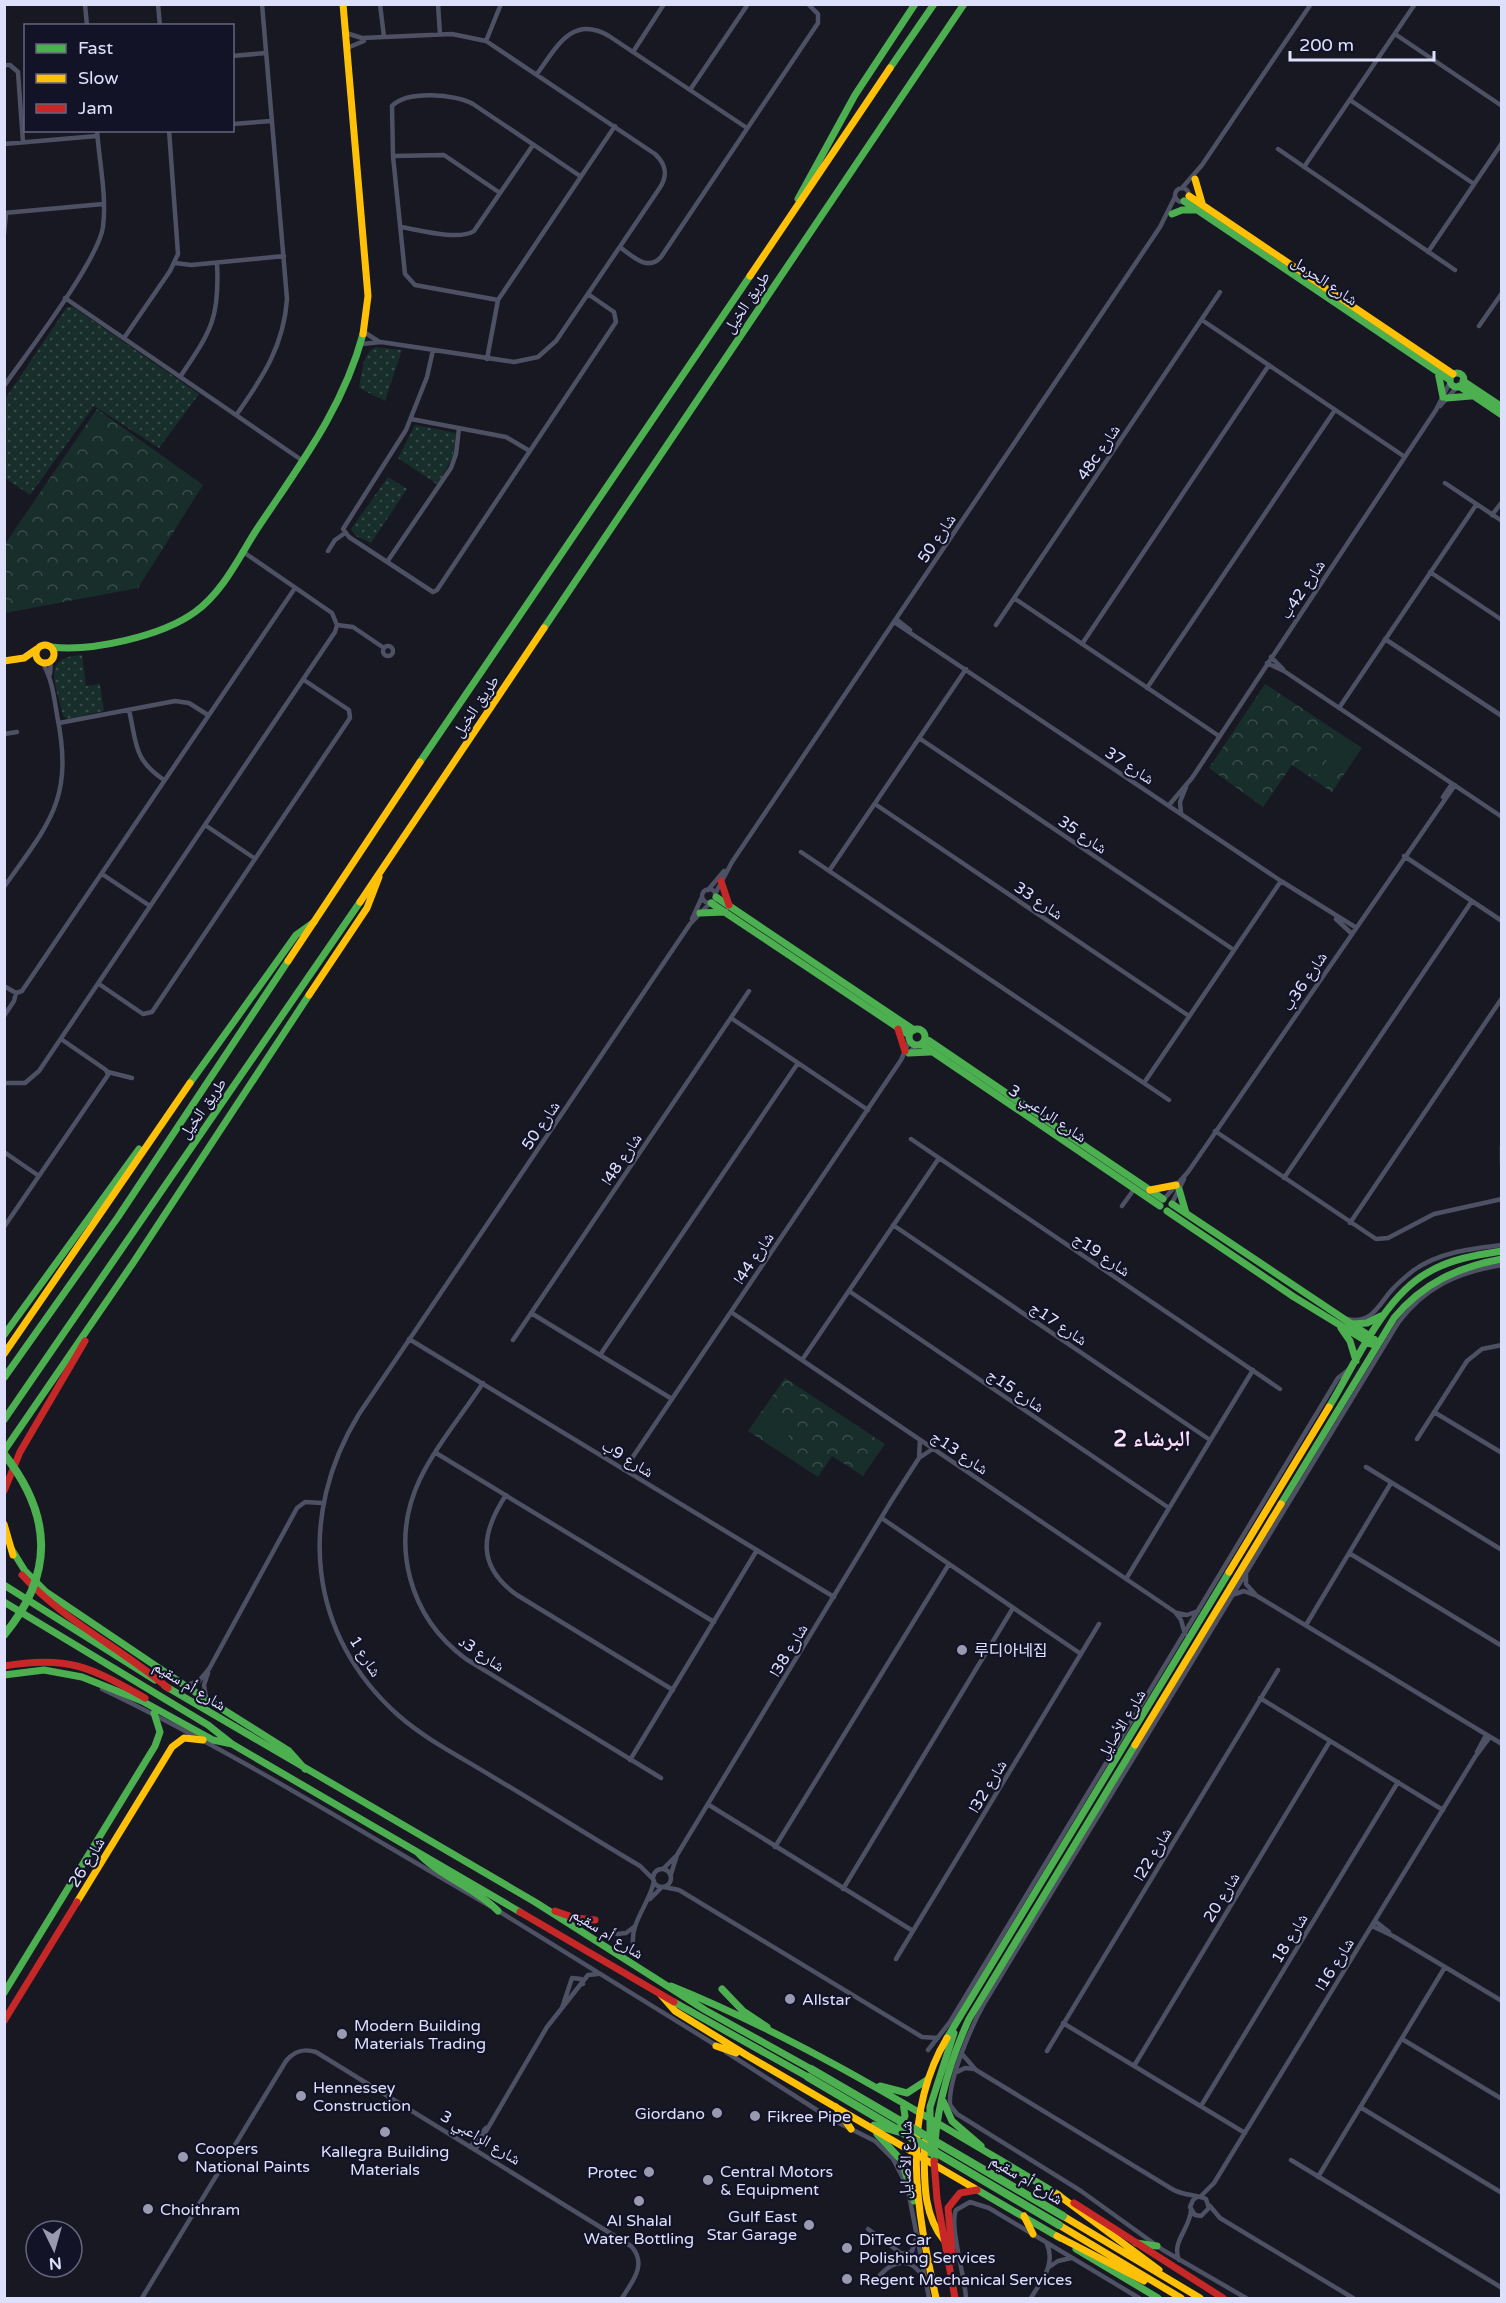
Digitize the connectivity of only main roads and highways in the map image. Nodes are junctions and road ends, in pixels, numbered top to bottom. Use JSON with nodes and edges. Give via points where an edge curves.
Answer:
{"nodes":[{"id":1,"x":343,"y":4,"type":"edge"},
{"id":2,"x":934,"y":4,"type":"edge"},
{"id":3,"x":964,"y":4,"type":"edge"},
{"id":4,"x":914,"y":6,"type":"edge"},
{"id":5,"x":1195,"y":179,"type":"road end"},
{"id":6,"x":1186,"y":198,"type":"road end"},
{"id":7,"x":1201,"y":208,"type":"junction"},
{"id":8,"x":793,"y":213,"type":"junction"},
{"id":9,"x":1172,"y":214,"type":"road end"},
{"id":10,"x":1438,"y":372,"type":"junction"},
{"id":11,"x":1455,"y":382,"type":"junction"},
{"id":12,"x":1474,"y":397,"type":"junction"},
{"id":13,"x":1502,"y":407,"type":"edge"},
{"id":14,"x":1502,"y":415,"type":"edge"},
{"id":15,"x":51,"y":647,"type":"junction"},
{"id":16,"x":37,"y":649,"type":"junction"},
{"id":17,"x":69,"y":649,"type":"junction"},
{"id":18,"x":24,"y":658,"type":"junction"},
{"id":19,"x":46,"y":661,"type":"junction"},
{"id":20,"x":4,"y":662,"type":"edge"},
{"id":21,"x":380,"y":872,"type":"junction"},
{"id":22,"x":721,"y":881,"type":"road end"},
{"id":23,"x":713,"y":899,"type":"road end"},
{"id":24,"x":728,"y":909,"type":"junction"},
{"id":25,"x":700,"y":913,"type":"road end"},
{"id":26,"x":314,"y":922,"type":"junction"},
{"id":27,"x":897,"y":1027,"type":"junction"},
{"id":28,"x":916,"y":1038,"type":"junction"},
{"id":29,"x":935,"y":1053,"type":"junction"},
{"id":30,"x":152,"y":1137,"type":"junction"},
{"id":31,"x":1149,"y":1190,"type":"junction"},
{"id":32,"x":1166,"y":1204,"type":"junction"},
{"id":33,"x":1188,"y":1215,"type":"junction"},
{"id":34,"x":1502,"y":1251,"type":"edge"},
{"id":35,"x":1502,"y":1259,"type":"edge"},
{"id":36,"x":100,"y":1309,"type":"junction"},
{"id":37,"x":1384,"y":1314,"type":"junction"},
{"id":38,"x":1350,"y":1321,"type":"junction"},
{"id":39,"x":1335,"y":1322,"type":"junction"},
{"id":40,"x":4,"y":1335,"type":"edge"},
{"id":41,"x":1369,"y":1339,"type":"junction"},
{"id":42,"x":1377,"y":1344,"type":"junction"},
{"id":43,"x":4,"y":1354,"type":"edge"},
{"id":44,"x":1354,"y":1364,"type":"junction"},
{"id":45,"x":4,"y":1378,"type":"edge"},
{"id":46,"x":4,"y":1420,"type":"edge"},
{"id":47,"x":4,"y":1453,"type":"edge"},
{"id":48,"x":4,"y":1491,"type":"edge"},
{"id":49,"x":4,"y":1524,"type":"edge"},
{"id":50,"x":12,"y":1550,"type":"junction"},
{"id":51,"x":4,"y":1585,"type":"edge"},
{"id":52,"x":4,"y":1602,"type":"edge"},
{"id":53,"x":4,"y":1635,"type":"edge"},
{"id":54,"x":4,"y":1666,"type":"edge"},
{"id":55,"x":4,"y":1675,"type":"edge"},
{"id":56,"x":168,"y":1688,"type":"junction"},
{"id":57,"x":154,"y":1713,"type":"road end"},
{"id":58,"x":203,"y":1740,"type":"road end"},
{"id":59,"x":230,"y":1742,"type":"junction"},
{"id":60,"x":1107,"y":1762,"type":"road end"},
{"id":61,"x":305,"y":1769,"type":"junction"},
{"id":62,"x":1106,"y":1775,"type":"junction"},
{"id":63,"x":100,"y":1836,"type":"junction"},
{"id":64,"x":1066,"y":1839,"type":"junction"},
{"id":65,"x":1056,"y":1843,"type":"road end"},
{"id":66,"x":414,"y":1849,"type":"junction"},
{"id":67,"x":107,"y":1854,"type":"junction"},
{"id":68,"x":535,"y":1902,"type":"junction"},
{"id":69,"x":498,"y":1911,"type":"road end"},
{"id":70,"x":595,"y":1920,"type":"dead end"},
{"id":71,"x":663,"y":1983,"type":"junction"},
{"id":72,"x":722,"y":1989,"type":"dead end"},
{"id":73,"x":4,"y":1995,"type":"edge"},
{"id":74,"x":660,"y":1995,"type":"junction"},
{"id":75,"x":961,"y":2015,"type":"junction"},
{"id":76,"x":6,"y":2019,"type":"edge"},
{"id":77,"x":778,"y":2036,"type":"junction"},
{"id":78,"x":716,"y":2046,"type":"road end"},
{"id":79,"x":748,"y":2056,"type":"junction"},
{"id":80,"x":810,"y":2073,"type":"junction"},
{"id":81,"x":863,"y":2080,"type":"junction"},
{"id":82,"x":927,"y":2080,"type":"junction"},
{"id":83,"x":942,"y":2098,"type":"junction"},
{"id":84,"x":903,"y":2103,"type":"junction"},
{"id":85,"x":836,"y":2107,"type":"junction"},
{"id":86,"x":920,"y":2113,"type":"junction"},
{"id":87,"x":928,"y":2118,"type":"junction"},
{"id":88,"x":937,"y":2123,"type":"junction"},
{"id":89,"x":866,"y":2124,"type":"junction"},
{"id":90,"x":851,"y":2129,"type":"road end"},
{"id":91,"x":916,"y":2153,"type":"junction"},
{"id":92,"x":985,"y":2153,"type":"junction"},
{"id":93,"x":924,"y":2158,"type":"junction"},
{"id":94,"x":934,"y":2164,"type":"junction"},
{"id":95,"x":981,"y":2192,"type":"junction"},
{"id":96,"x":1057,"y":2194,"type":"junction"},
{"id":97,"x":919,"y":2215,"type":"junction"},
{"id":98,"x":1024,"y":2216,"type":"junction"},
{"id":99,"x":1033,"y":2234,"type":"road end"},
{"id":100,"x":1057,"y":2236,"type":"junction"},
{"id":101,"x":945,"y":2241,"type":"junction"},
{"id":102,"x":1134,"y":2242,"type":"junction"},
{"id":103,"x":1160,"y":2248,"type":"road end"},
{"id":104,"x":1166,"y":2278,"type":"junction"},
{"id":105,"x":953,"y":2282,"type":"junction"},
{"id":106,"x":1162,"y":2287,"type":"junction"},
{"id":107,"x":936,"y":2298,"type":"edge"},
{"id":108,"x":955,"y":2298,"type":"edge"},
{"id":109,"x":1158,"y":2298,"type":"edge"},
{"id":110,"x":1181,"y":2298,"type":"edge"},
{"id":111,"x":1200,"y":2298,"type":"edge"},
{"id":112,"x":1223,"y":2298,"type":"edge"}],
"edges":[{"from":1,"to":17,"type":"main road","via":[[367,277],[362,344],[345,392],[208,600],[180,622],[153,633]]},
{"from":2,"to":8,"type":"main road","name":"طريق الخيل"},
{"from":3,"to":21,"type":"main road","name":"طريق الخيل"},
{"from":4,"to":8,"type":"main road","via":[[843,114],[809,174]]},
{"from":5,"to":7,"type":"main road"},
{"from":6,"to":7,"type":"main road","name":"شارع الحرمل"},
{"from":7,"to":9,"type":"main road"},
{"from":7,"to":10,"type":"main road","name":"شارع الحرمل"},
{"from":7,"to":11,"type":"main road","name":"شارع الحرمل"},
{"from":8,"to":26,"type":"main road","name":"طريق الخيل"},
{"from":10,"to":11,"type":"main road","name":"شارع الحرمل"},
{"from":10,"to":12,"type":"main road","via":[[1445,397]]},
{"from":11,"to":12,"type":"main road","name":"شارع الحرمل"},
{"from":11,"to":13,"type":"main road","name":"شارع الحرمل"},
{"from":12,"to":14,"type":"main road","name":"شارع الحرمل"},
{"from":15,"to":16,"type":"main road"},
{"from":15,"to":17,"type":"main road"},
{"from":15,"to":19,"type":"main road"},
{"from":16,"to":18,"type":"main road"},
{"from":16,"to":19,"type":"main road"},
{"from":17,"to":19,"type":"main road"},
{"from":18,"to":19,"type":"main road"},
{"from":18,"to":20,"type":"main road"},
{"from":21,"to":36,"type":"main road","via":[[367,908]]},
{"from":21,"to":46,"type":"main road","name":"طريق الخيل"},
{"from":22,"to":24,"type":"main road"},
{"from":23,"to":24,"type":"main road","name":"شارع الراعبي 3"},
{"from":24,"to":25,"type":"main road"},
{"from":24,"to":27,"type":"main road","name":"شارع الراعبي 3"},
{"from":24,"to":28,"type":"main road","name":"شارع الراعبي 3"},
{"from":26,"to":30,"type":"main road","via":[[302,928],[284,949]]},
{"from":26,"to":45,"type":"main road","name":"طريق الخيل","via":[[131,1198]]},
{"from":27,"to":28,"type":"main road","name":"شارع الراعبي 3"},
{"from":27,"to":29,"type":"main road","via":[[907,1052]]},
{"from":28,"to":29,"type":"main road","name":"شارع الراعبي 3"},
{"from":28,"to":31,"type":"main road","name":"شارع الراعبي 3"},
{"from":29,"to":32,"type":"main road","name":"شارع الراعبي 3","via":[[1135,1188]]},
{"from":30,"to":40,"type":"main road","via":[[129,1161]]},
{"from":30,"to":43,"type":"main road"},
{"from":31,"to":32,"type":"main road","name":"شارع الراعبي 3"},
{"from":31,"to":33,"type":"main road","via":[[1178,1187]]},
{"from":32,"to":33,"type":"main road","name":"شارع الراعبي 3"},
{"from":32,"to":39,"type":"main road","name":"شارع الراعبي 3"},
{"from":33,"to":38,"type":"main road","name":"شارع الراعبي 3"},
{"from":34,"to":37,"type":"main road","name":"شارع الأصايل","via":[[1453,1259],[1435,1267],[1410,1283]]},
{"from":35,"to":42,"type":"main road","name":"شارع الأصايل","via":[[1470,1265],[1441,1279],[1405,1304]]},
{"from":36,"to":47,"type":"main road"},
{"from":36,"to":48,"type":"main road","via":[[95,1326],[20,1452]]},
{"from":37,"to":38,"type":"main road","via":[[1367,1323]]},
{"from":37,"to":41,"type":"main road","name":"شارع الأصايل"},
{"from":38,"to":41,"type":"main road","name":"شارع الراعبي 3"},
{"from":39,"to":41,"type":"main road","name":"شارع الراعبي 3"},
{"from":39,"to":44,"type":"main road","via":[[1350,1341]]},
{"from":41,"to":42,"type":"main road","name":"شارع الراعبي 3"},
{"from":41,"to":44,"type":"main road","name":"شارع الأصايل"},
{"from":42,"to":83,"type":"main road","name":"شارع الأصايل","via":[[1346,1403],[1214,1612],[982,2001],[958,2044]]},
{"from":44,"to":62,"type":"main road","name":"شارع الأصايل"},
{"from":47,"to":53,"type":"main road","bridge":true,"via":[[32,1495],[43,1550],[31,1598]]},
{"from":49,"to":50,"type":"main road"},
{"from":50,"to":56,"type":"main road","via":[[22,1575],[37,1593]]},
{"from":50,"to":61,"type":"main road","via":[[46,1592],[289,1751]]},
{"from":51,"to":56,"type":"main road","name":"شارع أم سقيم"},
{"from":52,"to":59,"type":"main road","name":"شارع أم سقيم"},
{"from":54,"to":59,"type":"main road","via":[[51,1659],[80,1665]]},
{"from":55,"to":59,"type":"main road","via":[[44,1670],[82,1677],[149,1705],[213,1740]]},
{"from":56,"to":61,"type":"main road","name":"شارع أم سقيم"},
{"from":57,"to":63,"type":"main road","name":"شارع 26","via":[[159,1729],[157,1742]]},
{"from":58,"to":67,"type":"main road","name":"شارع 26","via":[[184,1738],[172,1747]]},
{"from":59,"to":66,"type":"main road","name":"شارع أم سقيم"},
{"from":60,"to":62,"type":"main road"},
{"from":61,"to":68,"type":"main road","name":"شارع أم سقيم"},
{"from":62,"to":64,"type":"main road","name":"شارع الأصايل"},
{"from":63,"to":67,"type":"main road","via":[[108,1840]]},
{"from":63,"to":73,"type":"main road","name":"شارع 26"},
{"from":64,"to":65,"type":"main road"},
{"from":64,"to":75,"type":"main road","name":"شارع الأصايل"},
{"from":66,"to":69,"type":"main road","via":[[427,1865]]},
{"from":66,"to":74,"type":"main road","name":"شارع أم سقيم"},
{"from":67,"to":76,"type":"main road","name":"شارع 26"},
{"from":68,"to":70,"type":"main road","via":[[571,1917]]},
{"from":68,"to":71,"type":"main road","name":"شارع أم سقيم"},
{"from":71,"to":77,"type":"main road","via":[[699,1996]]},
{"from":71,"to":80,"type":"main road","name":"شارع أم سقيم"},
{"from":72,"to":77,"type":"main road","via":[[743,2011]]},
{"from":73,"to":76,"type":"main road","via":[[12,2004]]},
{"from":74,"to":79,"type":"main road","via":[[675,2011]]},
{"from":74,"to":80,"type":"main road","name":"شارع أم سقيم"},
{"from":75,"to":82,"type":"main road","name":"شارع الأصايل"},
{"from":75,"to":87,"type":"main road","via":[[939,2070]]},
{"from":77,"to":81,"type":"main road"},
{"from":78,"to":79,"type":"main road"},
{"from":79,"to":85,"type":"main road"},
{"from":80,"to":104,"type":"main road","name":"شارع أم سقيم","bridge":true},
{"from":80,"to":106,"type":"main road","name":"شارع أم سقيم","bridge":true},
{"from":81,"to":82,"type":"main road","via":[[903,2093]]},
{"from":81,"to":84,"type":"main road"},
{"from":82,"to":86,"type":"main road","name":"شارع الأصايل"},
{"from":83,"to":88,"type":"main road","name":"شارع الأصايل"},
{"from":83,"to":92,"type":"main road","via":[[952,2121]]},
{"from":84,"to":86,"type":"main road"},
{"from":84,"to":89,"type":"main road","via":[[906,2114],[898,2132]]},
{"from":85,"to":89,"type":"main road"},
{"from":85,"to":90,"type":"main road"},
{"from":86,"to":87,"type":"main road"},
{"from":86,"to":91,"type":"main road","name":"شارع الأصايل"},
{"from":86,"to":93,"type":"main road"},
{"from":87,"to":88,"type":"main road"},
{"from":87,"to":94,"type":"main road"},
{"from":88,"to":92,"type":"main road"},
{"from":88,"to":94,"type":"main road","name":"شارع الأصايل"},
{"from":89,"to":91,"type":"main road"},
{"from":89,"to":97,"type":"main road","via":[[902,2161]]},
{"from":91,"to":93,"type":"main road"},
{"from":91,"to":97,"type":"main road","name":"شارع الأصايل"},
{"from":92,"to":96,"type":"main road"},
{"from":93,"to":94,"type":"main road"},
{"from":93,"to":101,"type":"main road","via":[[931,2218]]},
{"from":94,"to":95,"type":"main road"},
{"from":94,"to":101,"type":"main road","name":"شارع الأصايل"},
{"from":95,"to":98,"type":"main road"},
{"from":95,"to":105,"type":"main road","via":[[960,2193],[948,2208]]},
{"from":96,"to":102,"type":"main road"},
{"from":96,"to":104,"type":"main road","via":[[1150,2261]]},
{"from":97,"to":107,"type":"main road","name":"شارع الأصايل"},
{"from":98,"to":99,"type":"main road"},
{"from":98,"to":100,"type":"main road"},
{"from":100,"to":106,"type":"main road","via":[[1140,2280]]},
{"from":100,"to":109,"type":"main road"},
{"from":101,"to":105,"type":"main road","name":"شارع الأصايل"},
{"from":102,"to":103,"type":"main road"},
{"from":102,"to":112,"type":"main road"},
{"from":104,"to":111,"type":"main road","name":"شارع أم سقيم"},
{"from":105,"to":108,"type":"main road","name":"شارع الأصايل"},
{"from":106,"to":110,"type":"main road","name":"شارع أم سقيم"}]}
